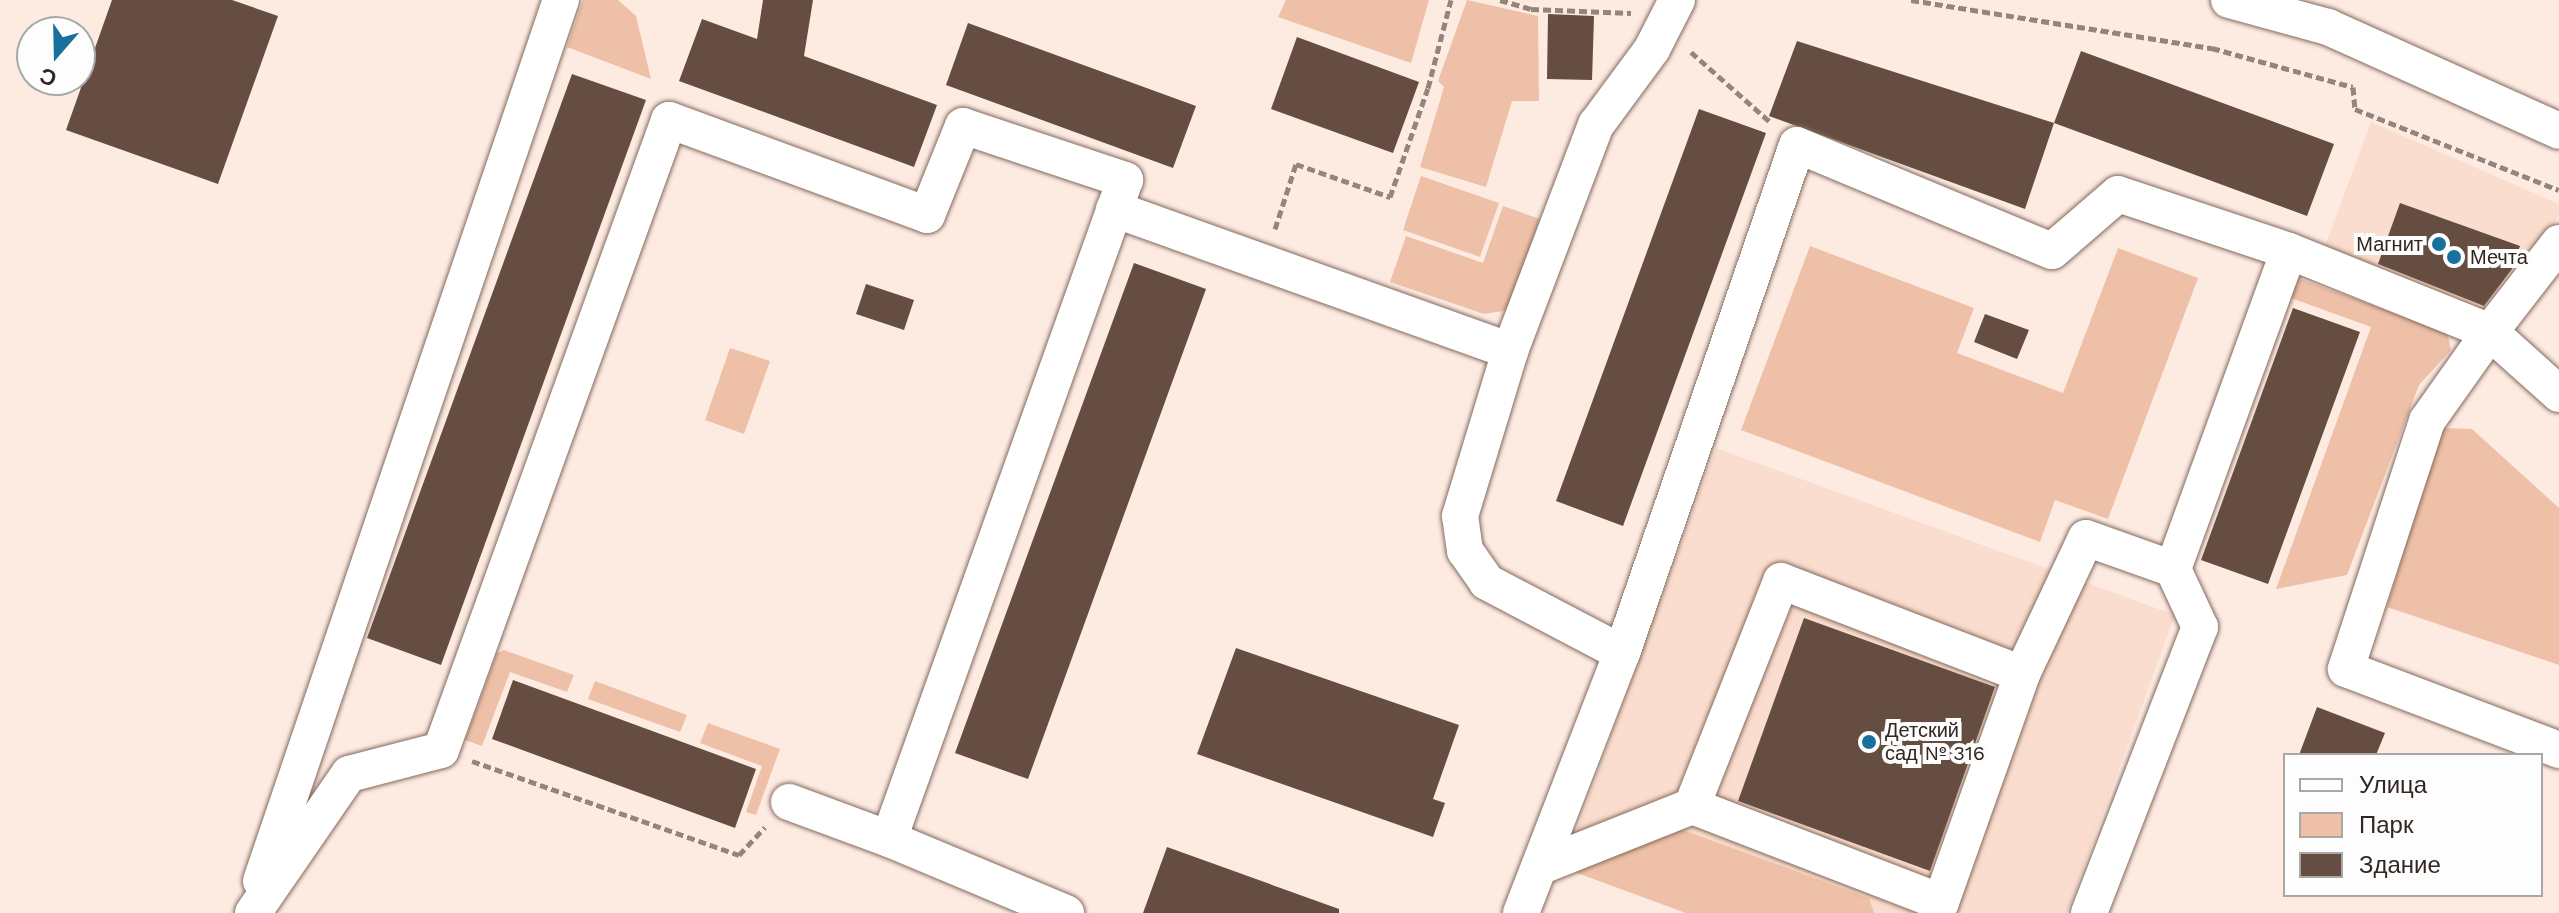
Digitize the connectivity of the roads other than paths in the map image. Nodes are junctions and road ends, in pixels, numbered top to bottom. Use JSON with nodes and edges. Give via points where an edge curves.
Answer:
{"nodes":[{"id":1,"x":561,"y":0,"type":"edge"},
{"id":2,"x":2229,"y":0,"type":"edge"},
{"id":3,"x":1677,"y":1,"type":"edge"},
{"id":4,"x":2559,"y":131,"type":"edge"},
{"id":5,"x":1114,"y":209,"type":"junction"},
{"id":6,"x":2559,"y":243,"type":"edge"},
{"id":7,"x":2289,"y":251,"type":"junction"},
{"id":8,"x":2490,"y":332,"type":"junction"},
{"id":9,"x":1510,"y":351,"type":"junction"},
{"id":10,"x":2559,"y":394,"type":"edge"},
{"id":11,"x":2173,"y":569,"type":"junction"},
{"id":12,"x":1622,"y":653,"type":"junction"},
{"id":13,"x":2022,"y":674,"type":"junction"},
{"id":14,"x":2559,"y":750,"type":"edge"},
{"id":15,"x":789,"y":802,"type":"road end"},
{"id":16,"x":1692,"y":806,"type":"junction"},
{"id":17,"x":889,"y":839,"type":"junction"},
{"id":18,"x":1539,"y":867,"type":"junction"},
{"id":19,"x":252,"y":913,"type":"edge"},
{"id":20,"x":1066,"y":913,"type":"edge"},
{"id":21,"x":1521,"y":913,"type":"edge"},
{"id":22,"x":2089,"y":913,"type":"edge"}],
"edges":[{"from":1,"to":19,"type":"street"},
{"from":2,"to":4,"type":"street","via":[[2328,27]]},
{"from":3,"to":9,"type":"street","via":[[1652,49],[1596,125]]},
{"from":5,"to":9,"type":"street"},
{"from":5,"to":17,"type":"street"},
{"from":5,"to":19,"type":"street","via":[[1125,180],[963,126],[927,215],[669,120],[441,750],[349,774]]},
{"from":6,"to":8,"type":"street"},
{"from":7,"to":8,"type":"street"},
{"from":7,"to":11,"type":"street"},
{"from":7,"to":12,"type":"street","via":[[2118,194],[2052,251],[1797,145]]},
{"from":8,"to":10,"type":"street"},
{"from":8,"to":14,"type":"street","via":[[2427,421],[2346,669]]},
{"from":9,"to":12,"type":"street","via":[[1460,516],[1465,551],[1487,582]]},
{"from":11,"to":13,"type":"street","via":[[2086,538]]},
{"from":11,"to":22,"type":"street","via":[[2200,627]]},
{"from":12,"to":18,"type":"street"},
{"from":13,"to":16,"type":"street","via":[[1781,581]]},
{"from":13,"to":16,"type":"street","via":[[1941,902]]},
{"from":15,"to":17,"type":"street"},
{"from":16,"to":18,"type":"street"},
{"from":17,"to":20,"type":"street"},
{"from":18,"to":21,"type":"street"}]}
